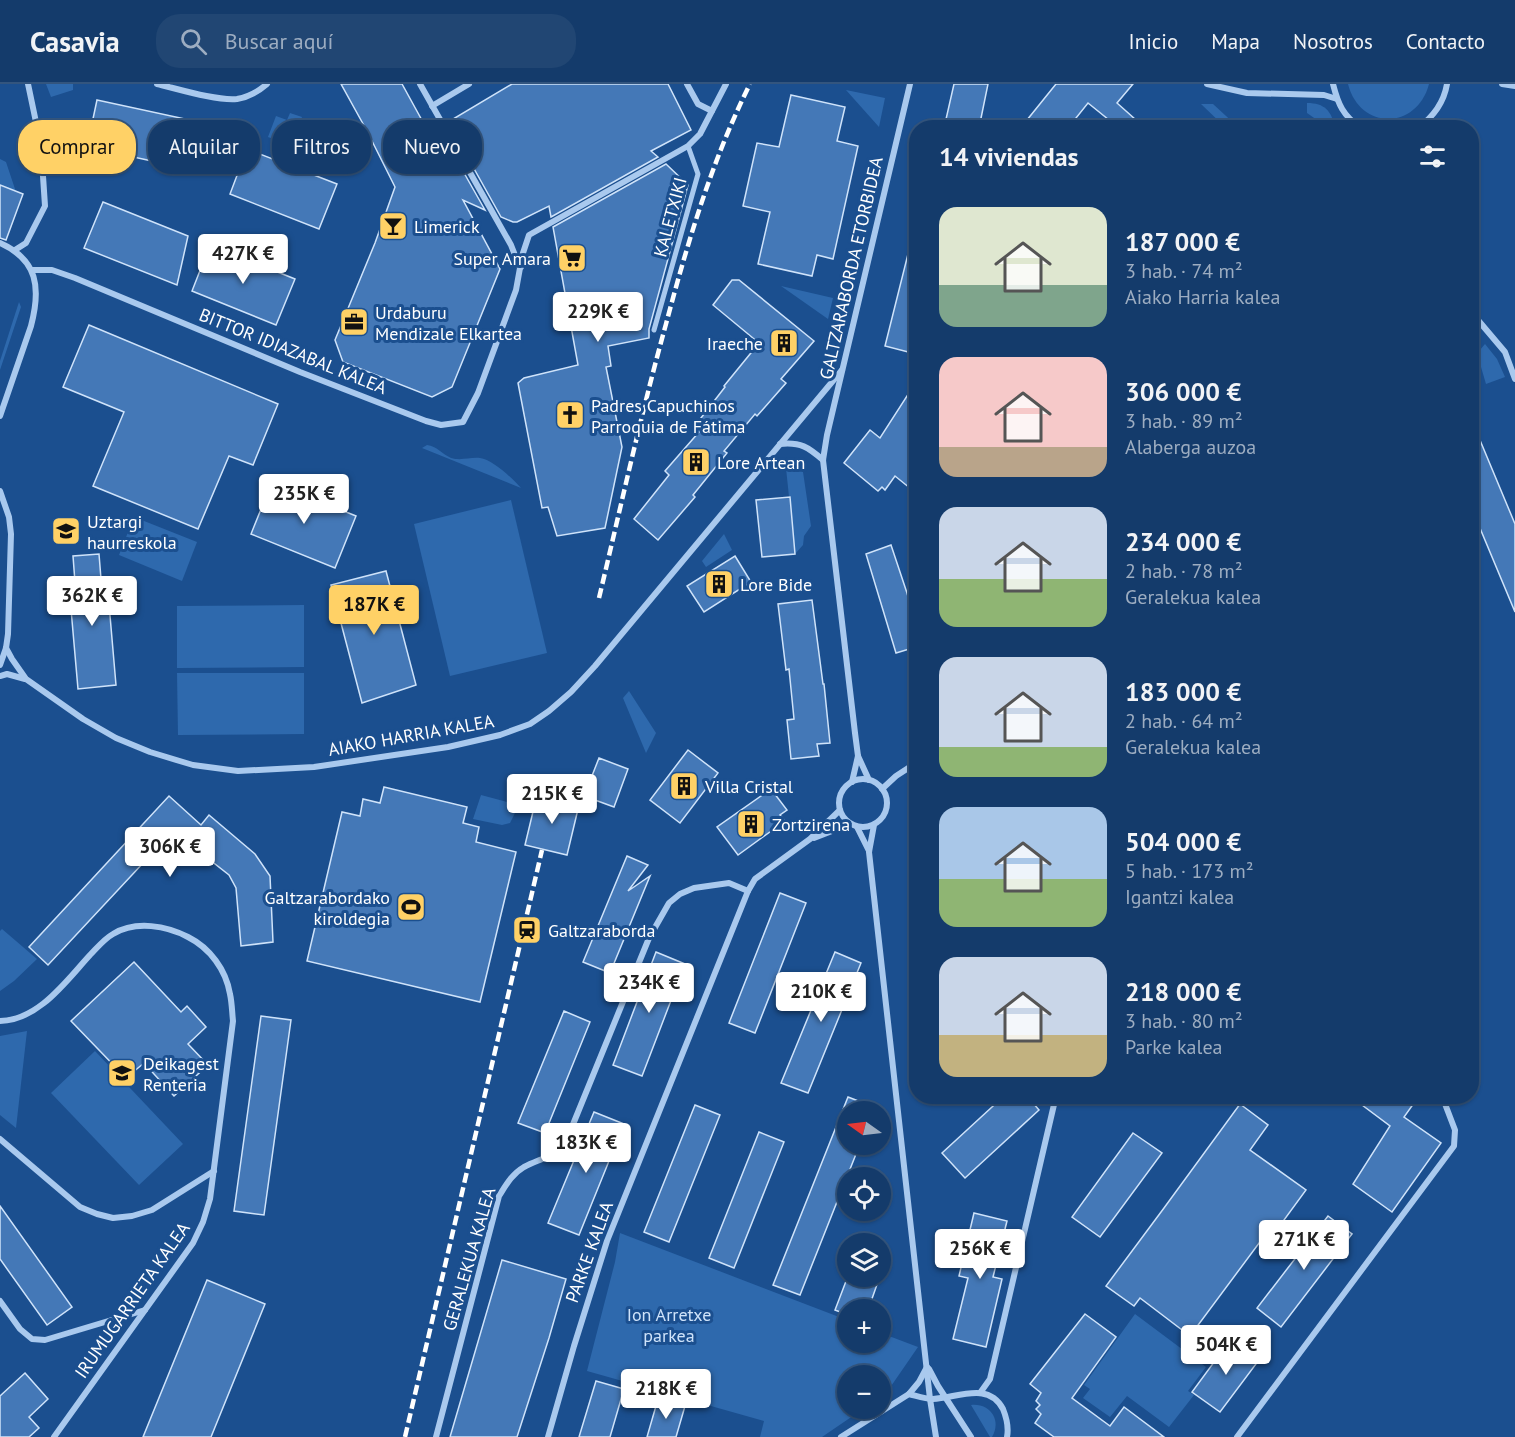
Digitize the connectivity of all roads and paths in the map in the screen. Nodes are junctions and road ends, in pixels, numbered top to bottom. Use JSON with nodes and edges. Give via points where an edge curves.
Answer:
{"nodes":[{"id":1,"x":28,"y":84,"type":"edge"},
{"id":2,"x":157,"y":84,"type":"edge"},
{"id":3,"x":267,"y":84,"type":"edge"},
{"id":4,"x":420,"y":84,"type":"edge"},
{"id":5,"x":470,"y":84,"type":"edge"},
{"id":6,"x":687,"y":84,"type":"edge"},
{"id":7,"x":726,"y":84,"type":"edge"},
{"id":8,"x":910,"y":84,"type":"edge"},
{"id":9,"x":1207,"y":84,"type":"edge"},
{"id":10,"x":1333,"y":84,"type":"edge"},
{"id":11,"x":1447,"y":84,"type":"edge"},
{"id":12,"x":1502,"y":84,"type":"edge"},
{"id":13,"x":1515,"y":86,"type":"edge"},
{"id":14,"x":1337,"y":99,"type":"junction"},
{"id":15,"x":432,"y":106,"type":"junction"},
{"id":16,"x":712,"y":111,"type":"junction"},
{"id":17,"x":1351,"y":120,"type":"edge"},
{"id":18,"x":1429,"y":120,"type":"edge"},
{"id":19,"x":688,"y":146,"type":"junction"},
{"id":20,"x":0,"y":243,"type":"edge"},
{"id":21,"x":15,"y":250,"type":"junction"},
{"id":22,"x":520,"y":268,"type":"junction"},
{"id":23,"x":32,"y":270,"type":"junction"},
{"id":24,"x":1479,"y":321,"type":"edge"},
{"id":25,"x":654,"y":330,"type":"dead end"},
{"id":26,"x":842,"y":370,"type":"junction"},
{"id":27,"x":1515,"y":379,"type":"edge"},
{"id":28,"x":0,"y":416,"type":"edge"},
{"id":29,"x":780,"y":444,"type":"junction"},
{"id":30,"x":823,"y":460,"type":"junction"},
{"id":31,"x":0,"y":491,"type":"edge"},
{"id":32,"x":6,"y":648,"type":"junction"},
{"id":33,"x":0,"y":665,"type":"edge"},
{"id":34,"x":0,"y":676,"type":"edge"},
{"id":35,"x":26,"y":679,"type":"junction"},
{"id":36,"x":858,"y":756,"type":"junction"},
{"id":37,"x":909,"y":768,"type":"edge"},
{"id":38,"x":868,"y":780,"type":"junction"},
{"id":39,"x":852,"y":782,"type":"junction"},
{"id":40,"x":882,"y":789,"type":"junction"},
{"id":41,"x":840,"y":810,"type":"junction"},
{"id":42,"x":850,"y":824,"type":"junction"},
{"id":43,"x":874,"y":825,"type":"junction"},
{"id":44,"x":858,"y":827,"type":"junction"},
{"id":45,"x":810,"y":839,"type":"junction"},
{"id":46,"x":869,"y":852,"type":"junction"},
{"id":47,"x":748,"y":891,"type":"junction"},
{"id":48,"x":0,"y":1021,"type":"edge"},
{"id":49,"x":1054,"y":1104,"type":"edge"},
{"id":50,"x":1445,"y":1104,"type":"edge"},
{"id":51,"x":0,"y":1139,"type":"edge"},
{"id":52,"x":214,"y":1171,"type":"junction"},
{"id":53,"x":0,"y":1301,"type":"edge"},
{"id":54,"x":145,"y":1310,"type":"junction"},
{"id":55,"x":927,"y":1366,"type":"junction"},
{"id":56,"x":980,"y":1393,"type":"junction"},
{"id":57,"x":909,"y":1394,"type":"junction"},
{"id":58,"x":945,"y":1397,"type":"junction"},
{"id":59,"x":930,"y":1399,"type":"junction"},
{"id":60,"x":54,"y":1437,"type":"edge"},
{"id":61,"x":436,"y":1437,"type":"edge"},
{"id":62,"x":548,"y":1437,"type":"edge"},
{"id":63,"x":841,"y":1437,"type":"edge"},
{"id":64,"x":936,"y":1437,"type":"edge"},
{"id":65,"x":971,"y":1437,"type":"edge"},
{"id":66,"x":1007,"y":1437,"type":"edge"},
{"id":67,"x":1237,"y":1437,"type":"edge"}],
"edges":[{"from":1,"to":21,"type":"street","via":[[41,146],[45,206],[27,243]]},
{"from":2,"to":3,"type":"street","via":[[238,99]]},
{"from":4,"to":15,"type":"street"},
{"from":5,"to":15,"type":"street"},
{"from":6,"to":16,"type":"street","via":[[698,104]]},
{"from":7,"to":16,"type":"street"},
{"from":8,"to":26,"type":"street","name":"GALTZARABORDA ETORBIDEA"},
{"from":9,"to":14,"type":"street","via":[[1247,93],[1324,95]]},
{"from":10,"to":14,"type":"street"},
{"from":11,"to":18,"type":"street","via":[[1440,105]]},
{"from":12,"to":13,"type":"street"},
{"from":14,"to":17,"type":"street"},
{"from":15,"to":22,"type":"street","via":[[511,245]]},
{"from":16,"to":19,"type":"street","via":[[700,134]]},
{"from":19,"to":22,"type":"street","via":[[529,235]]},
{"from":19,"to":25,"type":"street","name":"KALETXIKI","via":[[698,174]]},
{"from":20,"to":21,"type":"street"},
{"from":21,"to":23,"type":"street"},
{"from":22,"to":23,"type":"street","name":"BITTOR IDIAZABAL KALEA","via":[[509,311],[464,422],[441,425],[300,372],[75,278],[52,270]]},
{"from":23,"to":28,"type":"street","via":[[35,312]]},
{"from":24,"to":27,"type":"street","via":[[1505,352]]},
{"from":26,"to":29,"type":"street","name":"AIAKO HARRIA KALEA"},
{"from":26,"to":30,"type":"street","name":"GALTZARABORDA ETORBIDEA"},
{"from":29,"to":30,"type":"street","via":[[807,447]]},
{"from":29,"to":35,"type":"street","name":"AIAKO HARRIA KALEA","via":[[571,692],[530,724],[506,733],[448,747],[326,765],[238,771],[193,765],[116,738]]},
{"from":30,"to":36,"type":"street","name":"GALTZARABORDA ETORBIDEA"},
{"from":31,"to":32,"type":"street","via":[[11,534]]},
{"from":32,"to":33,"type":"street"},
{"from":32,"to":35,"type":"street","name":"AIAKO HARRIA KALEA"},
{"from":34,"to":35,"type":"street","name":"AIAKO HARRIA KALEA"},
{"from":36,"to":38,"type":"street","name":"GALTZARABORDA ETORBIDEA"},
{"from":36,"to":39,"type":"street","name":"GALTZARABORDA ETORBIDEA"},
{"from":37,"to":40,"type":"street"},
{"from":38,"to":39,"type":"street"},
{"from":38,"to":40,"type":"street"},
{"from":39,"to":41,"type":"street","via":[[841,794]]},
{"from":40,"to":43,"type":"street","via":[[887,805],[881,820]]},
{"from":41,"to":42,"type":"street"},
{"from":41,"to":45,"type":"street","name":"PARKE KALEA"},
{"from":42,"to":44,"type":"street"},
{"from":42,"to":45,"type":"street","name":"PARKE KALEA"},
{"from":43,"to":44,"type":"street"},
{"from":43,"to":46,"type":"street"},
{"from":44,"to":46,"type":"street"},
{"from":45,"to":47,"type":"street","name":"PARKE KALEA","via":[[755,879]]},
{"from":46,"to":55,"type":"street"},
{"from":47,"to":61,"type":"street","name":"GERALEKUA KALEA","via":[[729,883],[694,888],[669,903],[649,938],[565,1144],[554,1155],[514,1174],[499,1196]]},
{"from":47,"to":62,"type":"street","name":"PARKE KALEA","via":[[608,1241]]},
{"from":48,"to":52,"type":"street","name":"IRUMUGARRIETA KALEA","via":[[35,1009],[114,933],[129,928],[163,927],[196,941],[213,956],[224,974],[233,1021]]},
{"from":49,"to":56,"type":"street","via":[[990,1379]]},
{"from":50,"to":67,"type":"street","via":[[1455,1130],[1454,1146]]},
{"from":51,"to":52,"type":"street","via":[[80,1207],[113,1218],[152,1210]]},
{"from":52,"to":54,"type":"street","name":"IRUMUGARRIETA KALEA","via":[[199,1233]]},
{"from":53,"to":54,"type":"street","via":[[20,1329],[32,1339],[45,1340]]},
{"from":54,"to":60,"type":"street","name":"IRUMUGARRIETA KALEA"},
{"from":55,"to":57,"type":"street"},
{"from":55,"to":58,"type":"street"},
{"from":55,"to":59,"type":"street"},
{"from":56,"to":58,"type":"street"},
{"from":56,"to":66,"type":"street","via":[[1000,1405],[1008,1423]]},
{"from":57,"to":59,"type":"street"},
{"from":57,"to":63,"type":"street"},
{"from":58,"to":59,"type":"street"},
{"from":58,"to":65,"type":"street"},
{"from":59,"to":64,"type":"street"}]}
